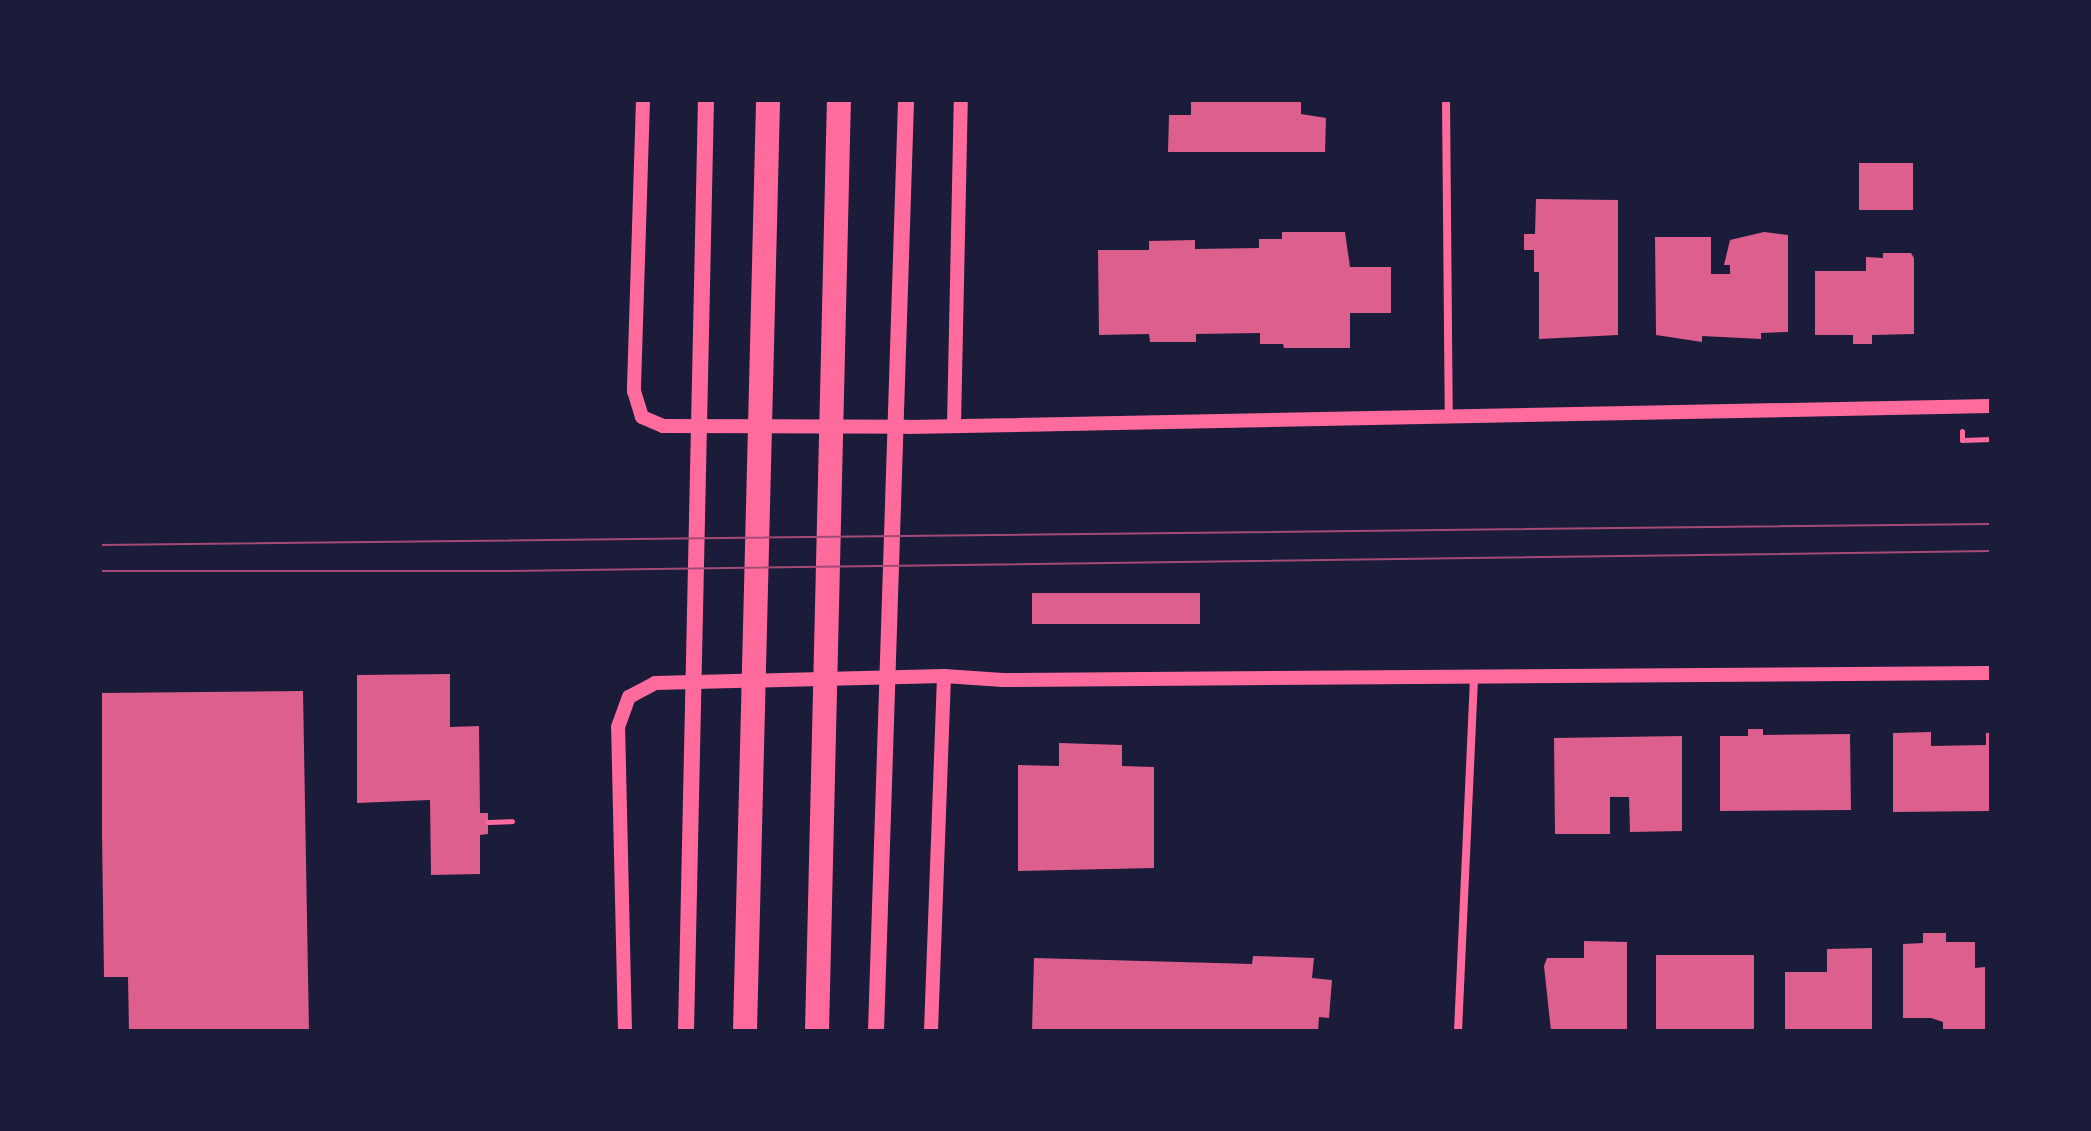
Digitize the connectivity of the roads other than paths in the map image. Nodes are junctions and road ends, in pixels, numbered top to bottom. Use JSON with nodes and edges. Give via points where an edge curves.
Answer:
{"nodes":[{"id":1,"x":643,"y":100,"type":"edge"},
{"id":2,"x":706,"y":100,"type":"edge"},
{"id":3,"x":768,"y":100,"type":"edge"},
{"id":4,"x":839,"y":100,"type":"edge"},
{"id":5,"x":906,"y":100,"type":"edge"},
{"id":6,"x":961,"y":100,"type":"edge"},
{"id":7,"x":1446,"y":100,"type":"edge"},
{"id":8,"x":1991,"y":406,"type":"edge"},
{"id":9,"x":1449,"y":416,"type":"junction"},
{"id":10,"x":954,"y":425,"type":"junction"},
{"id":11,"x":1991,"y":673,"type":"edge"},
{"id":12,"x":944,"y":676,"type":"junction"},
{"id":13,"x":1474,"y":677,"type":"junction"},
{"id":14,"x":625,"y":1031,"type":"edge"},
{"id":15,"x":686,"y":1031,"type":"edge"},
{"id":16,"x":745,"y":1031,"type":"edge"},
{"id":17,"x":817,"y":1031,"type":"edge"},
{"id":18,"x":876,"y":1031,"type":"edge"},
{"id":19,"x":931,"y":1031,"type":"edge"},
{"id":20,"x":1458,"y":1031,"type":"edge"}],
"edges":[{"from":1,"to":10,"type":"street","via":[[634,391],[642,417],[674,426]]},
{"from":2,"to":15,"type":"main road"},
{"from":3,"to":16,"type":"highway"},
{"from":4,"to":17,"type":"highway"},
{"from":5,"to":18,"type":"main road"},
{"from":6,"to":10,"type":"street"},
{"from":7,"to":9,"type":"street"},
{"from":8,"to":9,"type":"street"},
{"from":9,"to":10,"type":"street"},
{"from":11,"to":13,"type":"street"},
{"from":12,"to":13,"type":"street"},
{"from":12,"to":14,"type":"street","via":[[681,680],[655,683],[629,697],[618,727]]},
{"from":12,"to":19,"type":"street"},
{"from":13,"to":20,"type":"street"}]}
